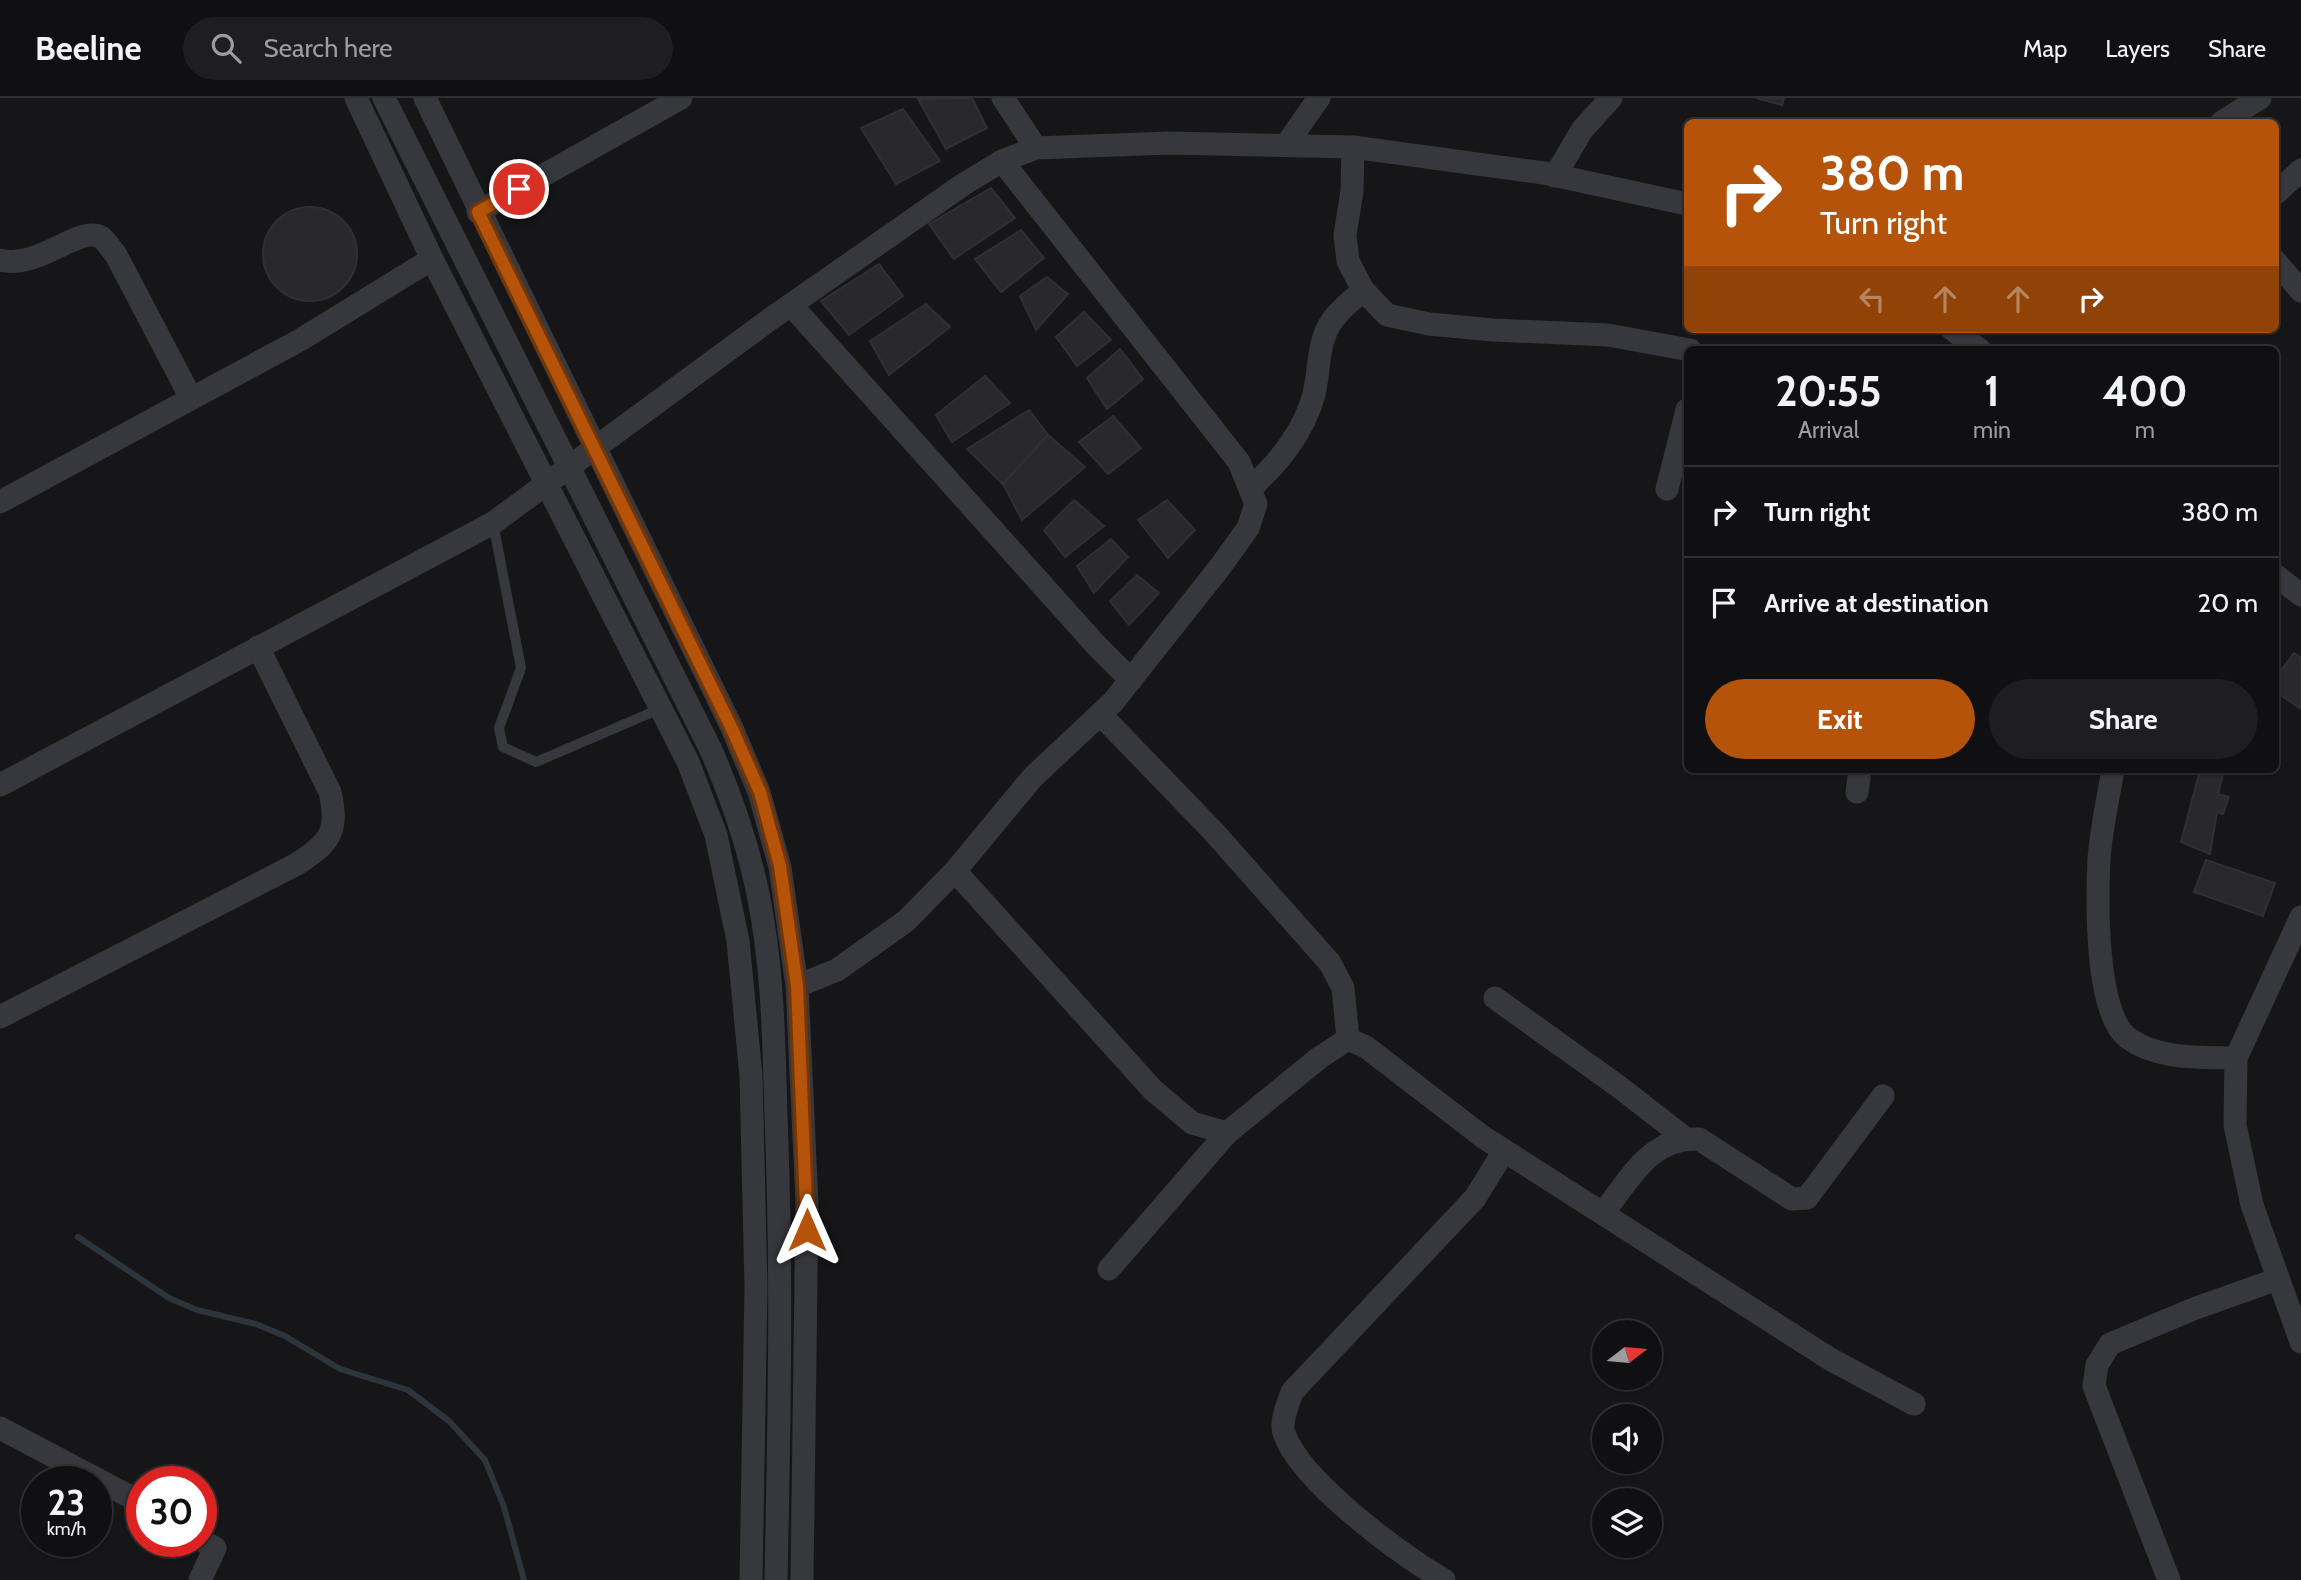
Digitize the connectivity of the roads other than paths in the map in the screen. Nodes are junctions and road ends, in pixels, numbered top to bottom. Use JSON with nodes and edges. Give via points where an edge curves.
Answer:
{"nodes":[{"id":1,"x":356,"y":98,"type":"edge"},
{"id":2,"x":384,"y":98,"type":"edge"},
{"id":3,"x":425,"y":98,"type":"edge"},
{"id":4,"x":681,"y":98,"type":"edge"},
{"id":5,"x":1319,"y":98,"type":"edge"},
{"id":6,"x":1611,"y":98,"type":"edge"},
{"id":7,"x":2260,"y":98,"type":"edge"},
{"id":8,"x":1008,"y":100,"type":"edge"},
{"id":9,"x":2227,"y":119,"type":"edge"},
{"id":10,"x":1286,"y":145,"type":"junction"},
{"id":11,"x":1353,"y":147,"type":"junction"},
{"id":12,"x":1036,"y":148,"type":"junction"},
{"id":13,"x":1002,"y":161,"type":"junction"},
{"id":14,"x":2301,"y":170,"type":"edge"},
{"id":15,"x":1555,"y":176,"type":"junction"},
{"id":16,"x":2279,"y":190,"type":"edge"},
{"id":17,"x":1684,"y":203,"type":"edge"},
{"id":18,"x":478,"y":212,"type":"junction"},
{"id":19,"x":432,"y":259,"type":"junction"},
{"id":20,"x":0,"y":260,"type":"edge"},
{"id":21,"x":2279,"y":266,"type":"edge"},
{"id":22,"x":1363,"y":290,"type":"junction"},
{"id":23,"x":2301,"y":291,"type":"edge"},
{"id":24,"x":791,"y":305,"type":"junction"},
{"id":25,"x":1956,"y":333,"type":"edge"},
{"id":26,"x":1974,"y":346,"type":"edge"},
{"id":27,"x":1684,"y":349,"type":"edge"},
{"id":28,"x":191,"y":398,"type":"junction"},
{"id":29,"x":1684,"y":422,"type":"edge"},
{"id":30,"x":593,"y":448,"type":"junction"},
{"id":31,"x":568,"y":468,"type":"junction"},
{"id":32,"x":547,"y":483,"type":"junction"},
{"id":33,"x":1251,"y":488,"type":"junction"},
{"id":34,"x":1667,"y":489,"type":"dead end"},
{"id":35,"x":0,"y":502,"type":"edge"},
{"id":36,"x":493,"y":523,"type":"junction"},
{"id":37,"x":2279,"y":578,"type":"edge"},
{"id":38,"x":2301,"y":595,"type":"edge"},
{"id":39,"x":258,"y":647,"type":"junction"},
{"id":40,"x":1131,"y":680,"type":"junction"},
{"id":41,"x":662,"y":708,"type":"junction"},
{"id":42,"x":1100,"y":714,"type":"junction"},
{"id":43,"x":2113,"y":773,"type":"edge"},
{"id":44,"x":0,"y":785,"type":"edge"},
{"id":45,"x":954,"y":871,"type":"junction"},
{"id":46,"x":2301,"y":917,"type":"edge"},
{"id":47,"x":797,"y":986,"type":"junction"},
{"id":48,"x":1495,"y":998,"type":"dead end"},
{"id":49,"x":0,"y":1017,"type":"edge"},
{"id":50,"x":1348,"y":1039,"type":"junction"},
{"id":51,"x":2236,"y":1058,"type":"junction"},
{"id":52,"x":1883,"y":1096,"type":"dead end"},
{"id":53,"x":1227,"y":1133,"type":"junction"},
{"id":54,"x":1685,"y":1138,"type":"junction"},
{"id":55,"x":1504,"y":1151,"type":"junction"},
{"id":56,"x":1603,"y":1213,"type":"junction"},
{"id":57,"x":1109,"y":1269,"type":"dead end"},
{"id":58,"x":2278,"y":1279,"type":"junction"},
{"id":59,"x":2301,"y":1342,"type":"edge"},
{"id":60,"x":1914,"y":1404,"type":"dead end"},
{"id":61,"x":0,"y":1428,"type":"edge"},
{"id":62,"x":126,"y":1495,"type":"edge"},
{"id":63,"x":211,"y":1557,"type":"edge"},
{"id":64,"x":200,"y":1580,"type":"edge"},
{"id":65,"x":751,"y":1580,"type":"edge"},
{"id":66,"x":776,"y":1580,"type":"edge"},
{"id":67,"x":802,"y":1580,"type":"edge"},
{"id":68,"x":1444,"y":1580,"type":"edge"},
{"id":69,"x":2169,"y":1580,"type":"edge"}],
"edges":[{"from":1,"to":19,"type":"street"},
{"from":2,"to":31,"type":"street"},
{"from":3,"to":18,"type":"street"},
{"from":4,"to":18,"type":"street"},
{"from":5,"to":10,"type":"street"},
{"from":6,"to":15,"type":"street","via":[[1582,130]]},
{"from":7,"to":9,"type":"street"},
{"from":8,"to":12,"type":"street"},
{"from":10,"to":11,"type":"street"},
{"from":10,"to":12,"type":"street"},
{"from":11,"to":15,"type":"street"},
{"from":11,"to":22,"type":"street","via":[[1345,235],[1348,261]]},
{"from":12,"to":13,"type":"street"},
{"from":13,"to":24,"type":"street"},
{"from":13,"to":33,"type":"street","via":[[1239,462]]},
{"from":14,"to":16,"type":"street"},
{"from":15,"to":17,"type":"street"},
{"from":18,"to":30,"type":"street"},
{"from":19,"to":28,"type":"street","via":[[300,340]]},
{"from":19,"to":32,"type":"street"},
{"from":20,"to":28,"type":"street","via":[[31,261],[72,240],[102,237],[116,254]]},
{"from":21,"to":23,"type":"street"},
{"from":22,"to":27,"type":"street","via":[[1387,315],[1429,324],[1608,335]]},
{"from":22,"to":33,"type":"street","via":[[1332,320],[1323,339],[1314,395],[1301,429],[1272,469]]},
{"from":24,"to":30,"type":"street"},
{"from":24,"to":40,"type":"street"},
{"from":25,"to":26,"type":"street"},
{"from":28,"to":35,"type":"street"},
{"from":29,"to":34,"type":"street"},
{"from":30,"to":31,"type":"street"},
{"from":30,"to":47,"type":"street","via":[[760,792],[780,866]]},
{"from":31,"to":32,"type":"street"},
{"from":31,"to":66,"type":"street","via":[[729,791],[764,923],[774,1049],[782,1290]]},
{"from":32,"to":36,"type":"street"},
{"from":32,"to":41,"type":"street"},
{"from":33,"to":40,"type":"street","via":[[1256,505],[1248,528]]},
{"from":36,"to":39,"type":"street"},
{"from":36,"to":41,"type":"lane","via":[[521,668],[499,728],[503,747],[536,762]]},
{"from":37,"to":38,"type":"street"},
{"from":39,"to":44,"type":"street"},
{"from":39,"to":49,"type":"street","via":[[330,792],[336,816],[321,848]]},
{"from":40,"to":42,"type":"street"},
{"from":41,"to":65,"type":"street","via":[[716,835],[738,941],[751,1076],[756,1287]]},
{"from":42,"to":45,"type":"street","via":[[1033,777]]},
{"from":42,"to":50,"type":"street","via":[[1213,831],[1330,963],[1343,988]]},
{"from":43,"to":51,"type":"street","via":[[2099,859],[2102,983],[2112,1021],[2129,1039],[2169,1055]]},
{"from":45,"to":47,"type":"street","via":[[906,921],[837,970]]},
{"from":45,"to":53,"type":"street","via":[[1153,1090],[1192,1123]]},
{"from":46,"to":51,"type":"street"},
{"from":47,"to":67,"type":"street","via":[[807,1203]]},
{"from":48,"to":54,"type":"street"},
{"from":50,"to":53,"type":"street"},
{"from":50,"to":55,"type":"street","via":[[1366,1047]]},
{"from":51,"to":58,"type":"street","via":[[2235,1125],[2252,1205]]},
{"from":52,"to":54,"type":"street","via":[[1807,1198],[1799,1200],[1699,1139]]},
{"from":53,"to":57,"type":"street"},
{"from":54,"to":56,"type":"street","via":[[1659,1146]]},
{"from":55,"to":56,"type":"street"},
{"from":55,"to":68,"type":"street","via":[[1475,1198],[1292,1392],[1285,1412],[1283,1431],[1307,1473],[1359,1519]]},
{"from":56,"to":60,"type":"street","via":[[1830,1359]]},
{"from":58,"to":59,"type":"street"},
{"from":58,"to":69,"type":"street","via":[[2110,1344],[2097,1365],[2094,1387]]},
{"from":61,"to":62,"type":"street"},
{"from":63,"to":64,"type":"street"}]}
